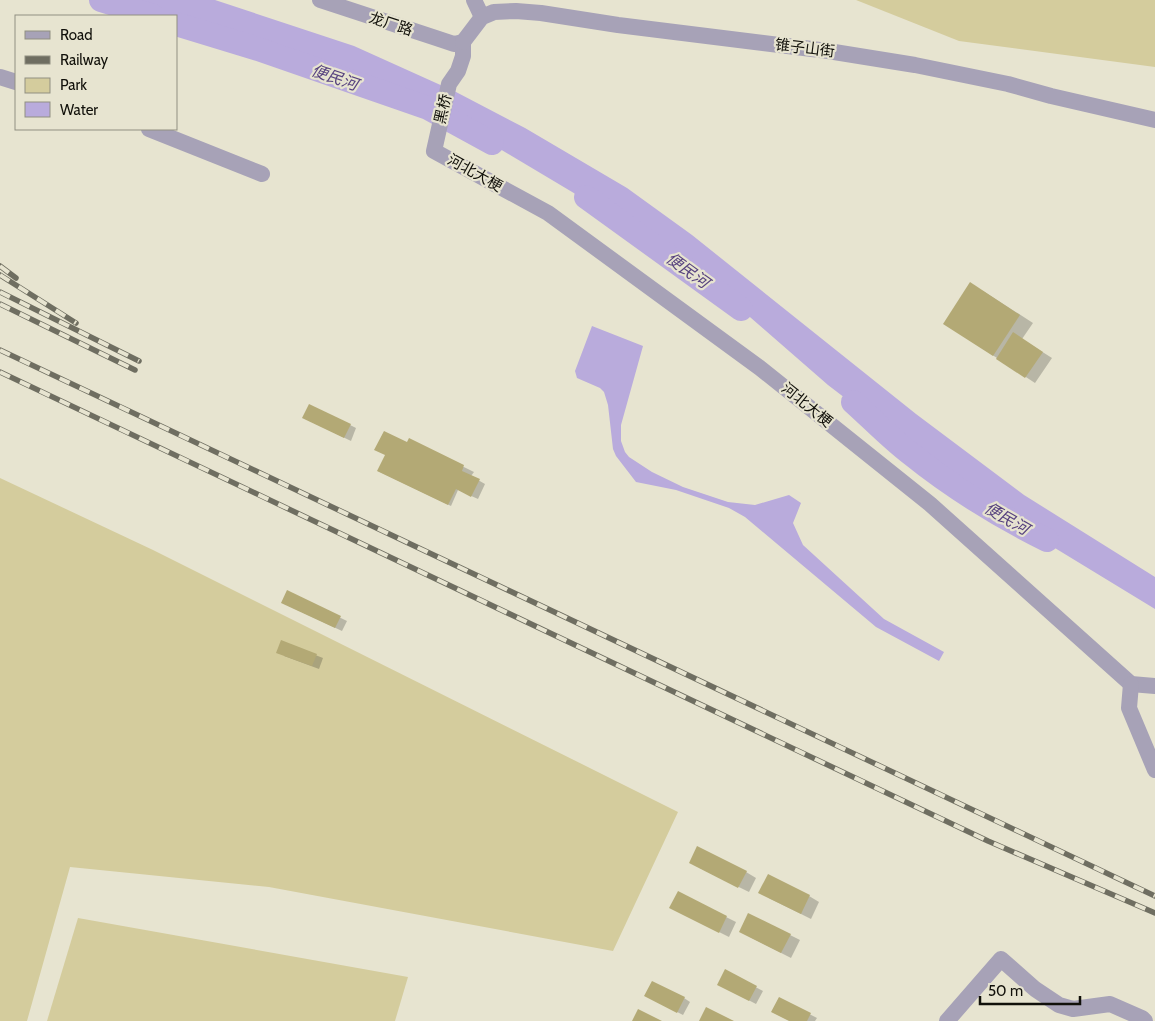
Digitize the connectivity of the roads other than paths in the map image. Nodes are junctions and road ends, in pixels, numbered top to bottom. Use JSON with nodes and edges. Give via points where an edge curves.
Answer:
{"nodes":[{"id":1,"x":320,"y":0,"type":"edge"},
{"id":2,"x":474,"y":0,"type":"edge"},
{"id":3,"x":482,"y":17,"type":"junction"},
{"id":4,"x":463,"y":42,"type":"junction"},
{"id":5,"x":0,"y":78,"type":"edge"},
{"id":6,"x":15,"y":82,"type":"edge"},
{"id":7,"x":1155,"y":120,"type":"edge"},
{"id":8,"x":152,"y":130,"type":"edge"},
{"id":9,"x":434,"y":151,"type":"joint"},
{"id":10,"x":262,"y":174,"type":"dead end"},
{"id":11,"x":1131,"y":684,"type":"junction"},
{"id":12,"x":1155,"y":686,"type":"edge"},
{"id":13,"x":1155,"y":770,"type":"edge"},
{"id":14,"x":947,"y":1021,"type":"edge"},
{"id":15,"x":1145,"y":1021,"type":"edge"}],
"edges":[{"from":1,"to":4,"type":"street","name":"龙厂路","via":[[454,44]]},
{"from":2,"to":3,"type":"street"},
{"from":3,"to":4,"type":"street"},
{"from":3,"to":7,"type":"street","name":"锥子山街","via":[[494,12],[540,13],[828,51],[957,73]]},
{"from":4,"to":9,"type":"street","name":"黑桥","via":[[463,56],[449,84]]},
{"from":5,"to":6,"type":"street"},
{"from":8,"to":10,"type":"street"},
{"from":9,"to":11,"type":"street","name":"河北大梗","via":[[548,213],[760,368],[930,504]]},
{"from":11,"to":12,"type":"street"},
{"from":11,"to":13,"type":"street","via":[[1129,708]]},
{"from":14,"to":15,"type":"street","via":[[1001,959],[1035,990],[1059,1005],[1073,1009],[1110,1004]]}]}
